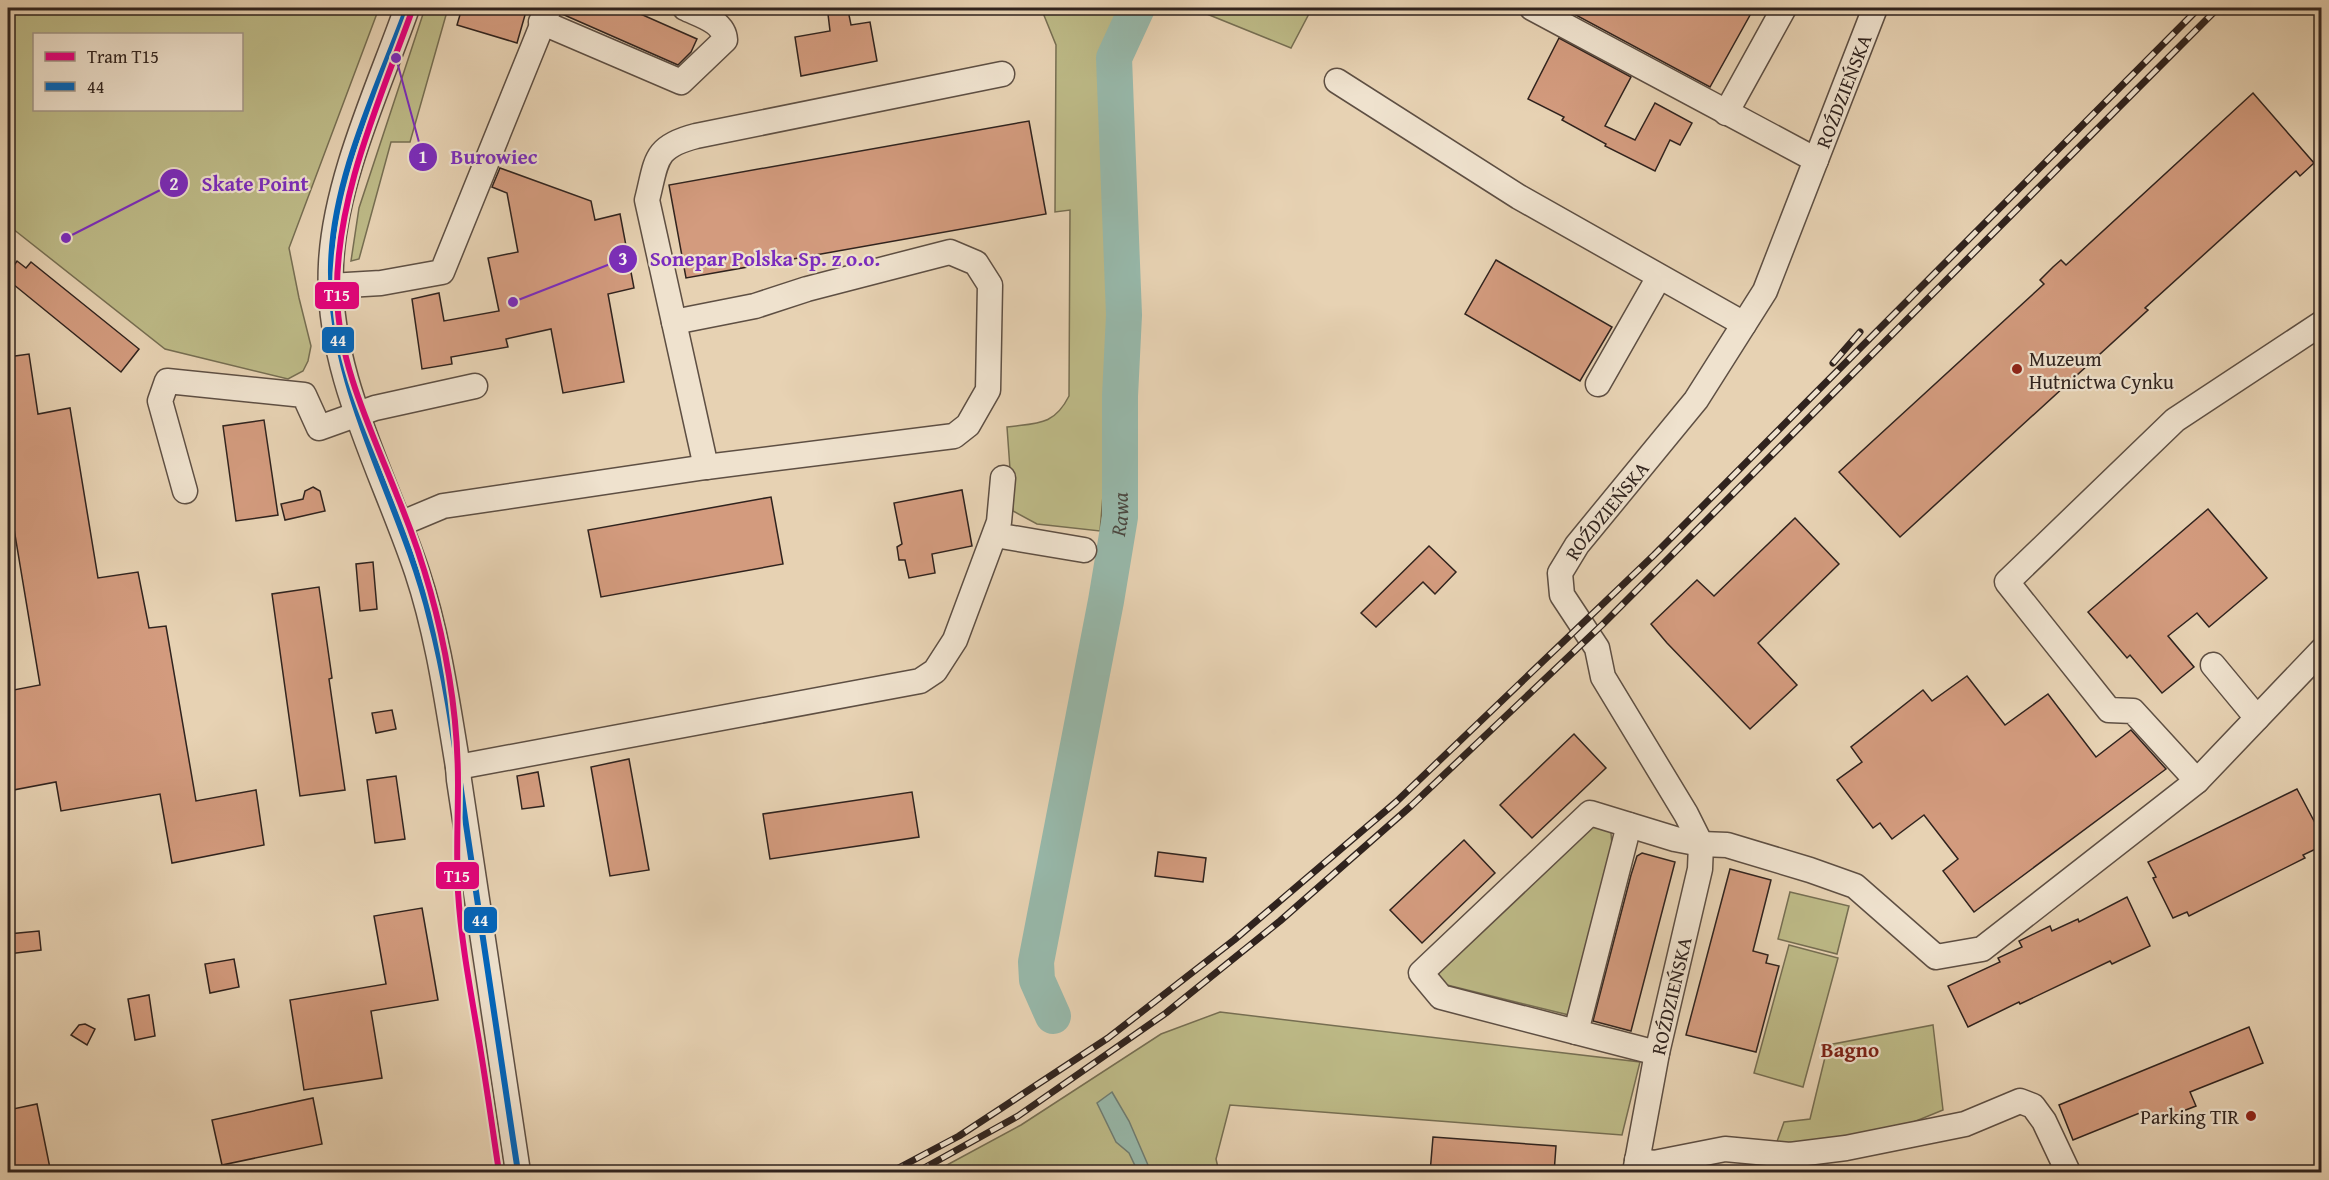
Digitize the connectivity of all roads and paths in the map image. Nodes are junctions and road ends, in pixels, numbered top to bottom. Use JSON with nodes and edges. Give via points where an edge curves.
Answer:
{"nodes":[{"id":1,"x":407,"y":8,"type":"edge"},
{"id":2,"x":685,"y":8,"type":"edge"},
{"id":3,"x":1532,"y":8,"type":"edge"},
{"id":4,"x":1784,"y":8,"type":"edge"},
{"id":5,"x":1875,"y":8,"type":"edge"},
{"id":6,"x":545,"y":15,"type":"edge"},
{"id":7,"x":1002,"y":74,"type":"dead end"},
{"id":8,"x":1338,"y":81,"type":"dead end"},
{"id":9,"x":1726,"y":113,"type":"junction"},
{"id":10,"x":1816,"y":160,"type":"junction"},
{"id":11,"x":1659,"y":277,"type":"junction"},
{"id":12,"x":330,"y":286,"type":"junction"},
{"id":13,"x":674,"y":322,"type":"junction"},
{"id":14,"x":2322,"y":323,"type":"edge"},
{"id":15,"x":1744,"y":324,"type":"junction"},
{"id":16,"x":1598,"y":384,"type":"dead end"},
{"id":17,"x":475,"y":386,"type":"dead end"},
{"id":18,"x":358,"y":414,"type":"junction"},
{"id":19,"x":706,"y":467,"type":"junction"},
{"id":20,"x":1003,"y":478,"type":"dead end"},
{"id":21,"x":185,"y":491,"type":"dead end"},
{"id":22,"x":400,"y":524,"type":"junction"},
{"id":23,"x":995,"y":535,"type":"junction"},
{"id":24,"x":1084,"y":550,"type":"dead end"},
{"id":25,"x":2322,"y":650,"type":"edge"},
{"id":26,"x":2213,"y":665,"type":"dead end"},
{"id":27,"x":2257,"y":718,"type":"junction"},
{"id":28,"x":458,"y":767,"type":"junction"},
{"id":29,"x":2197,"y":781,"type":"junction"},
{"id":30,"x":1629,"y":825,"type":"junction"},
{"id":31,"x":1701,"y":844,"type":"junction"},
{"id":32,"x":1576,"y":1032,"type":"junction"},
{"id":33,"x":1657,"y":1053,"type":"junction"},
{"id":34,"x":1636,"y":1166,"type":"edge"},
{"id":35,"x":518,"y":1173,"type":"edge"},
{"id":36,"x":2068,"y":1173,"type":"edge"}],
"edges":[{"from":1,"to":12,"type":"street","via":[[341,196]]},
{"from":2,"to":6,"type":"street","via":[[721,26],[724,40],[681,82]]},
{"from":3,"to":9,"type":"street"},
{"from":4,"to":9,"type":"street"},
{"from":5,"to":10,"type":"street","name":"ROŹDZIEŃSKA"},
{"from":6,"to":12,"type":"street","via":[[442,272],[381,283]]},
{"from":7,"to":13,"type":"street","via":[[696,136],[674,142],[663,150],[647,200]]},
{"from":8,"to":11,"type":"street","via":[[1519,197]]},
{"from":9,"to":10,"type":"street"},
{"from":10,"to":15,"type":"street","name":"ROŹDZIEŃSKA","via":[[1765,291]]},
{"from":11,"to":15,"type":"street"},
{"from":11,"to":16,"type":"street"},
{"from":12,"to":18,"type":"street","via":[[336,341]]},
{"from":13,"to":19,"type":"street"},
{"from":13,"to":19,"type":"street","via":[[755,306],[950,252],[976,264],[990,285],[988,390],[968,425],[954,436]]},
{"from":14,"to":29,"type":"street","via":[[2175,420],[2007,582],[2109,710],[2133,711]]},
{"from":15,"to":31,"type":"street","name":"ROŹDZIEŃSKA","via":[[1696,400],[1577,545],[1560,573],[1563,595],[1596,648],[1603,677]]},
{"from":17,"to":18,"type":"street"},
{"from":18,"to":21,"type":"street","via":[[319,428],[304,395],[167,381],[160,401]]},
{"from":18,"to":22,"type":"street"},
{"from":19,"to":22,"type":"street","via":[[443,506]]},
{"from":20,"to":23,"type":"street"},
{"from":22,"to":28,"type":"street","via":[[432,620]]},
{"from":23,"to":24,"type":"street"},
{"from":23,"to":28,"type":"street","via":[[955,640],[935,671],[920,681]]},
{"from":25,"to":27,"type":"street"},
{"from":26,"to":27,"type":"street"},
{"from":27,"to":29,"type":"street"},
{"from":28,"to":35,"type":"street"},
{"from":29,"to":31,"type":"street","via":[[1982,949],[1936,957],[1855,886],[1727,845]]},
{"from":30,"to":31,"type":"street"},
{"from":30,"to":32,"type":"street"},
{"from":30,"to":32,"type":"street","via":[[1590,813],[1421,973],[1441,997]]},
{"from":31,"to":33,"type":"street","name":"ROŹDZIEŃSKA","via":[[1700,869]]},
{"from":32,"to":33,"type":"street"},
{"from":33,"to":34,"type":"street","name":"ROŹDZIEŃSKA"},
{"from":34,"to":36,"type":"street","via":[[1725,1149],[1790,1155],[1846,1148],[1965,1124],[2020,1101],[2033,1106],[2044,1120]]}]}
